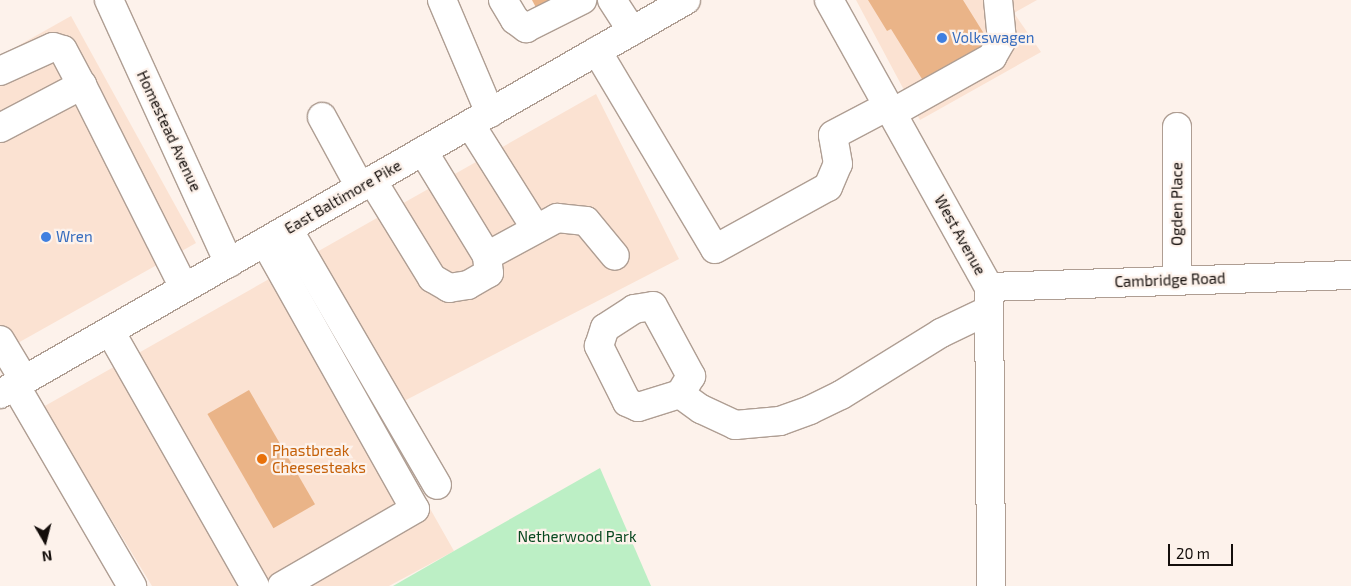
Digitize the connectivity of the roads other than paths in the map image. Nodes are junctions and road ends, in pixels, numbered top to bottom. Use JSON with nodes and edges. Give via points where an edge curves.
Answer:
{"nodes":[{"id":1,"x":109,"y":0,"type":"edge"},
{"id":2,"x":503,"y":0,"type":"edge"},
{"id":3,"x":582,"y":0,"type":"edge"},
{"id":4,"x":612,"y":0,"type":"edge"},
{"id":5,"x":686,"y":0,"type":"edge"},
{"id":6,"x":829,"y":0,"type":"edge"},
{"id":7,"x":998,"y":0,"type":"edge"},
{"id":8,"x":444,"y":1,"type":"edge"},
{"id":9,"x":632,"y":31,"type":"junction"},
{"id":10,"x":597,"y":51,"type":"junction"},
{"id":11,"x":0,"y":70,"type":"edge"},
{"id":12,"x":82,"y":85,"type":"junction"},
{"id":13,"x":890,"y":110,"type":"junction"},
{"id":14,"x":322,"y":117,"type":"dead end"},
{"id":15,"x":480,"y":118,"type":"junction"},
{"id":16,"x":1177,"y":127,"type":"dead end"},
{"id":17,"x":0,"y":128,"type":"edge"},
{"id":18,"x":423,"y":151,"type":"junction"},
{"id":19,"x":366,"y":184,"type":"junction"},
{"id":20,"x":536,"y":229,"type":"junction"},
{"id":21,"x":277,"y":235,"type":"junction"},
{"id":22,"x":487,"y":256,"type":"junction"},
{"id":23,"x":615,"y":256,"type":"dead end"},
{"id":24,"x":229,"y":263,"type":"junction"},
{"id":25,"x":1351,"y":275,"type":"edge"},
{"id":26,"x":1178,"y":280,"type":"junction"},
{"id":27,"x":184,"y":288,"type":"junction"},
{"id":28,"x":989,"y":298,"type":"junction"},
{"id":29,"x":110,"y":331,"type":"junction"},
{"id":30,"x":0,"y":340,"type":"edge"},
{"id":31,"x":13,"y":387,"type":"edge"},
{"id":32,"x":680,"y":394,"type":"dead end"},
{"id":33,"x":437,"y":485,"type":"dead end"},
{"id":34,"x":132,"y":586,"type":"edge"},
{"id":35,"x":255,"y":586,"type":"edge"},
{"id":36,"x":282,"y":586,"type":"edge"},
{"id":37,"x":991,"y":586,"type":"edge"}],
"edges":[{"from":1,"to":24,"type":"street","name":"Homestead Avenue"},
{"from":2,"to":3,"type":"street","via":[[515,20],[526,28]]},
{"from":4,"to":9,"type":"street"},
{"from":5,"to":9,"type":"street","name":"East Baltimore Pike"},
{"from":6,"to":13,"type":"street","name":"West Avenue"},
{"from":7,"to":13,"type":"street","via":[[1002,40],[992,57]]},
{"from":8,"to":15,"type":"street"},
{"from":9,"to":10,"type":"street","name":"East Baltimore Pike"},
{"from":10,"to":13,"type":"street","via":[[715,249],[828,187],[838,164],[833,135]]},
{"from":10,"to":15,"type":"street","name":"East Baltimore Pike"},
{"from":11,"to":12,"type":"street","via":[[53,47],[63,50]]},
{"from":12,"to":17,"type":"street"},
{"from":12,"to":27,"type":"street"},
{"from":13,"to":28,"type":"street","name":"West Avenue"},
{"from":14,"to":19,"type":"street"},
{"from":15,"to":18,"type":"street","name":"East Baltimore Pike"},
{"from":15,"to":20,"type":"street"},
{"from":16,"to":26,"type":"street","name":"Ogden Place"},
{"from":18,"to":19,"type":"street","name":"East Baltimore Pike"},
{"from":18,"to":22,"type":"street"},
{"from":19,"to":21,"type":"street","name":"East Baltimore Pike"},
{"from":19,"to":22,"type":"street","via":[[432,278],[449,288],[468,286],[489,273]]},
{"from":20,"to":22,"type":"street"},
{"from":20,"to":23,"type":"street","via":[[557,218],[586,220]]},
{"from":21,"to":24,"type":"street","name":"East Baltimore Pike"},
{"from":21,"to":33,"type":"street"},
{"from":21,"to":36,"type":"street","via":[[310,318],[415,509]]},
{"from":24,"to":27,"type":"street","name":"East Baltimore Pike"},
{"from":25,"to":26,"type":"street","name":"Cambridge Road"},
{"from":26,"to":28,"type":"street","name":"Cambridge Road"},
{"from":27,"to":29,"type":"street","name":"East Baltimore Pike"},
{"from":28,"to":32,"type":"street","via":[[941,333],[841,395],[780,422],[735,424],[701,410]]},
{"from":28,"to":37,"type":"street","name":"West Avenue"},
{"from":29,"to":31,"type":"street","name":"East Baltimore Pike"},
{"from":29,"to":35,"type":"street"},
{"from":30,"to":31,"type":"street"},
{"from":31,"to":34,"type":"street"}]}
